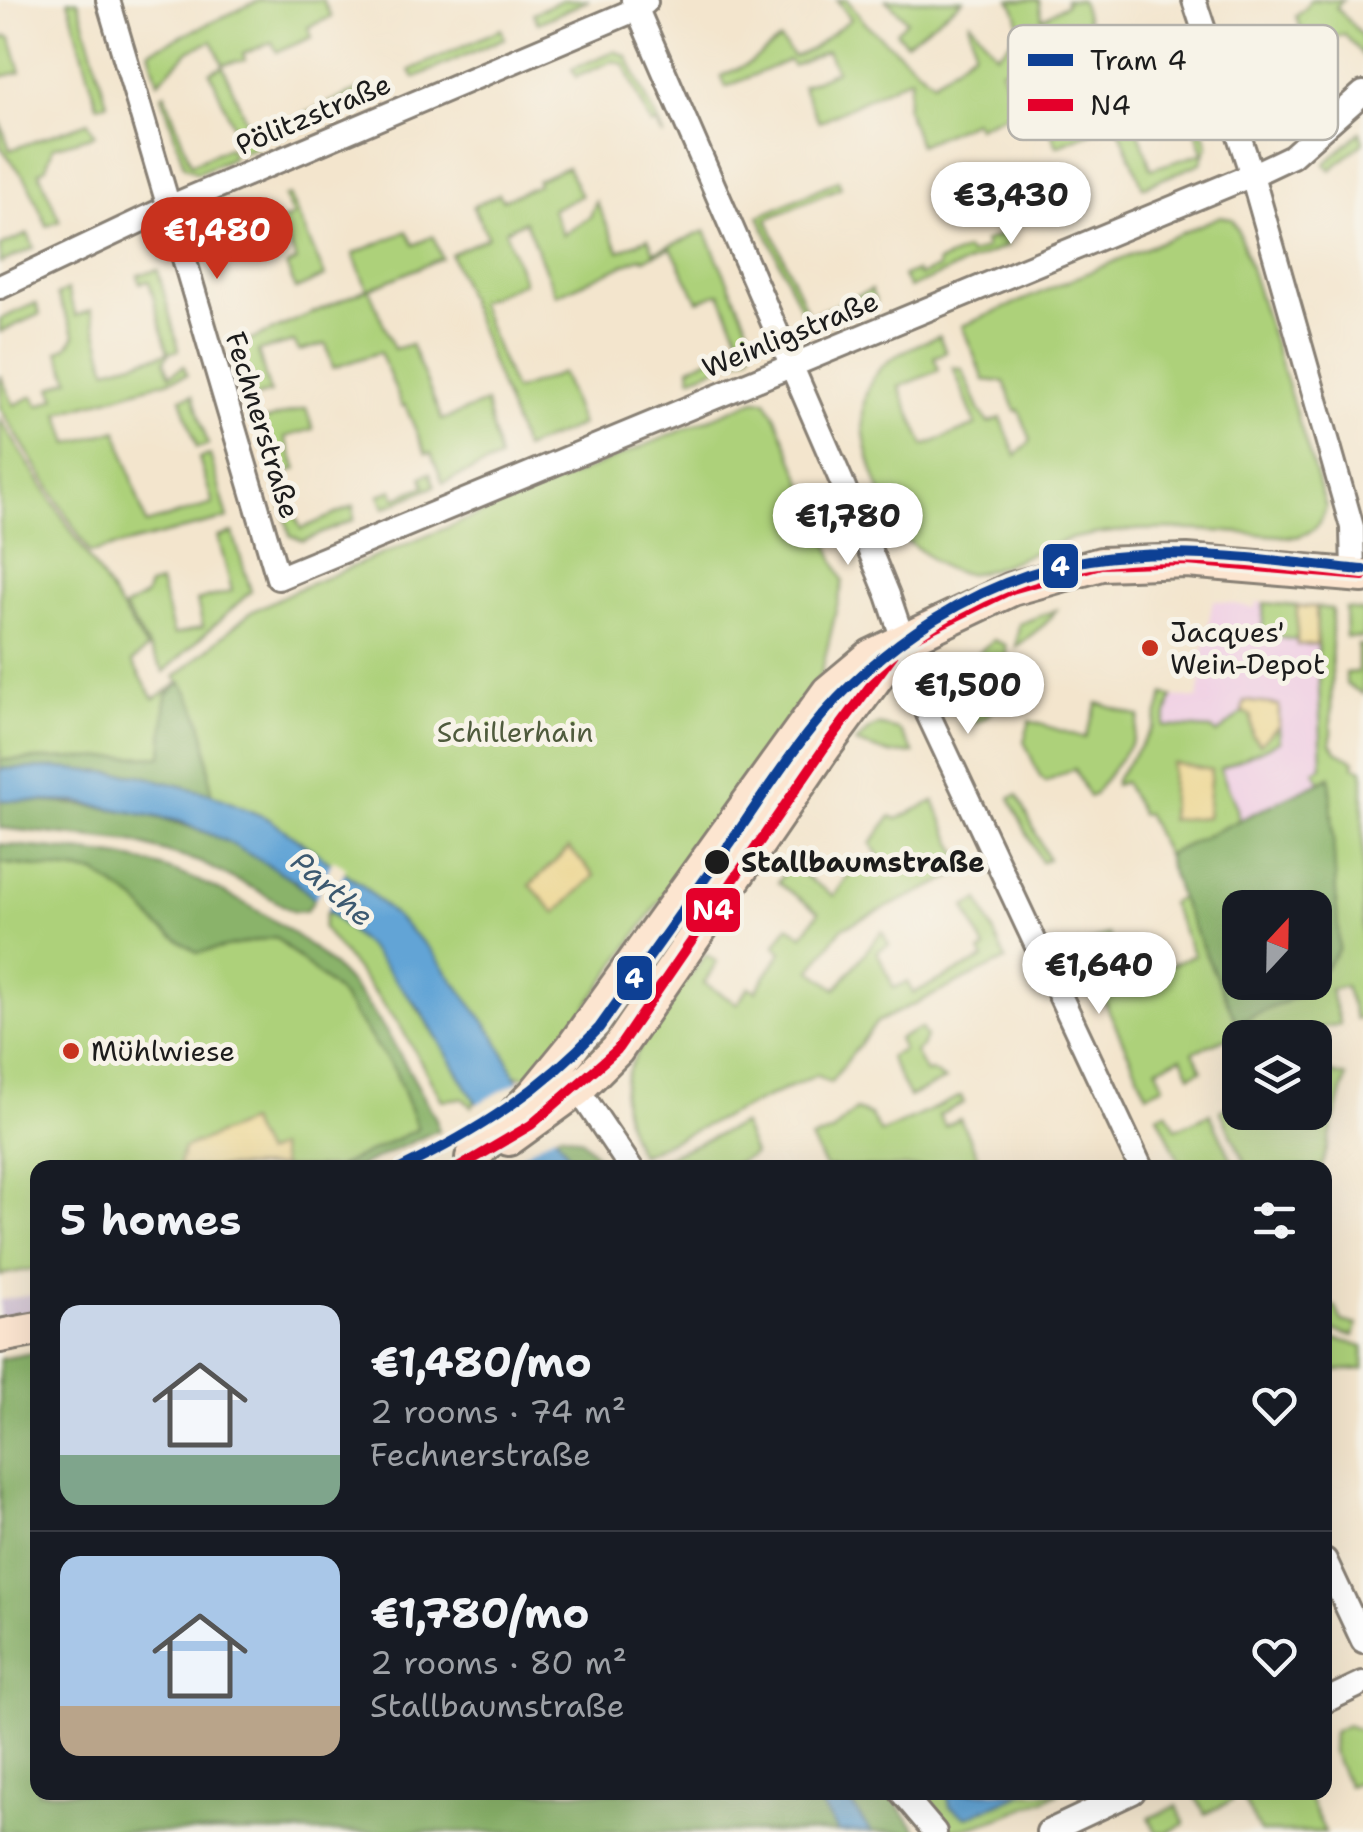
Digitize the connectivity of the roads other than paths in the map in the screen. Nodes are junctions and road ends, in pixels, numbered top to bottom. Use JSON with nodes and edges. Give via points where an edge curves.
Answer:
{"nodes":[{"id":1,"x":108,"y":0,"type":"edge"},
{"id":2,"x":1194,"y":0,"type":"edge"},
{"id":3,"x":640,"y":3,"type":"edge"},
{"id":4,"x":1202,"y":25,"type":"edge"},
{"id":5,"x":1363,"y":93,"type":"edge"},
{"id":6,"x":1338,"y":115,"type":"edge"},
{"id":7,"x":1240,"y":140,"type":"edge"},
{"id":8,"x":1310,"y":140,"type":"edge"},
{"id":9,"x":1252,"y":175,"type":"junction"},
{"id":10,"x":167,"y":208,"type":"junction"},
{"id":11,"x":0,"y":286,"type":"edge"},
{"id":12,"x":791,"y":366,"type":"junction"},
{"id":13,"x":1358,"y":576,"type":"edge"},
{"id":14,"x":278,"y":578,"type":"joint"},
{"id":15,"x":902,"y":642,"type":"junction"},
{"id":16,"x":578,"y":1089,"type":"junction"},
{"id":17,"x":541,"y":1103,"type":"junction"},
{"id":18,"x":478,"y":1153,"type":"edge"},
{"id":19,"x":626,"y":1160,"type":"edge"},
{"id":20,"x":1137,"y":1160,"type":"edge"},
{"id":21,"x":30,"y":1330,"type":"edge"},
{"id":22,"x":0,"y":1336,"type":"edge"},
{"id":23,"x":1332,"y":1575,"type":"edge"},
{"id":24,"x":1363,"y":1642,"type":"edge"},
{"id":25,"x":1363,"y":1683,"type":"edge"},
{"id":26,"x":1332,"y":1698,"type":"edge"},
{"id":27,"x":908,"y":1800,"type":"edge"},
{"id":28,"x":1102,"y":1800,"type":"edge"},
{"id":29,"x":935,"y":1832,"type":"edge"},
{"id":30,"x":1048,"y":1832,"type":"edge"}],
"edges":[{"from":1,"to":10,"type":"street","name":"Fechnerstraße"},
{"from":2,"to":4,"type":"street"},
{"from":3,"to":10,"type":"street","name":"Pölitzstraße"},
{"from":3,"to":12,"type":"street"},
{"from":5,"to":6,"type":"street","name":"Weinligstraße"},
{"from":7,"to":9,"type":"street"},
{"from":8,"to":9,"type":"street","name":"Weinligstraße"},
{"from":9,"to":12,"type":"street","name":"Weinligstraße"},
{"from":9,"to":13,"type":"street","via":[[1352,527]]},
{"from":10,"to":11,"type":"street","name":"Pölitzstraße"},
{"from":10,"to":14,"type":"street","name":"Fechnerstraße"},
{"from":12,"to":14,"type":"street","name":"Weinligstraße"},
{"from":12,"to":15,"type":"street"},
{"from":13,"to":15,"type":"main road","via":[[1187,561],[1102,564],[1012,589]]},
{"from":15,"to":16,"type":"main road","via":[[616,1050]]},
{"from":15,"to":17,"type":"main road","via":[[871,656],[828,692],[571,1049]]},
{"from":15,"to":20,"type":"street","via":[[928,714]]},
{"from":16,"to":17,"type":"main road"},
{"from":16,"to":19,"type":"street"},
{"from":17,"to":18,"type":"main road"},
{"from":21,"to":22,"type":"main road"},
{"from":23,"to":24,"type":"street"},
{"from":25,"to":26,"type":"street"},
{"from":27,"to":29,"type":"street"},
{"from":28,"to":30,"type":"street"}]}
